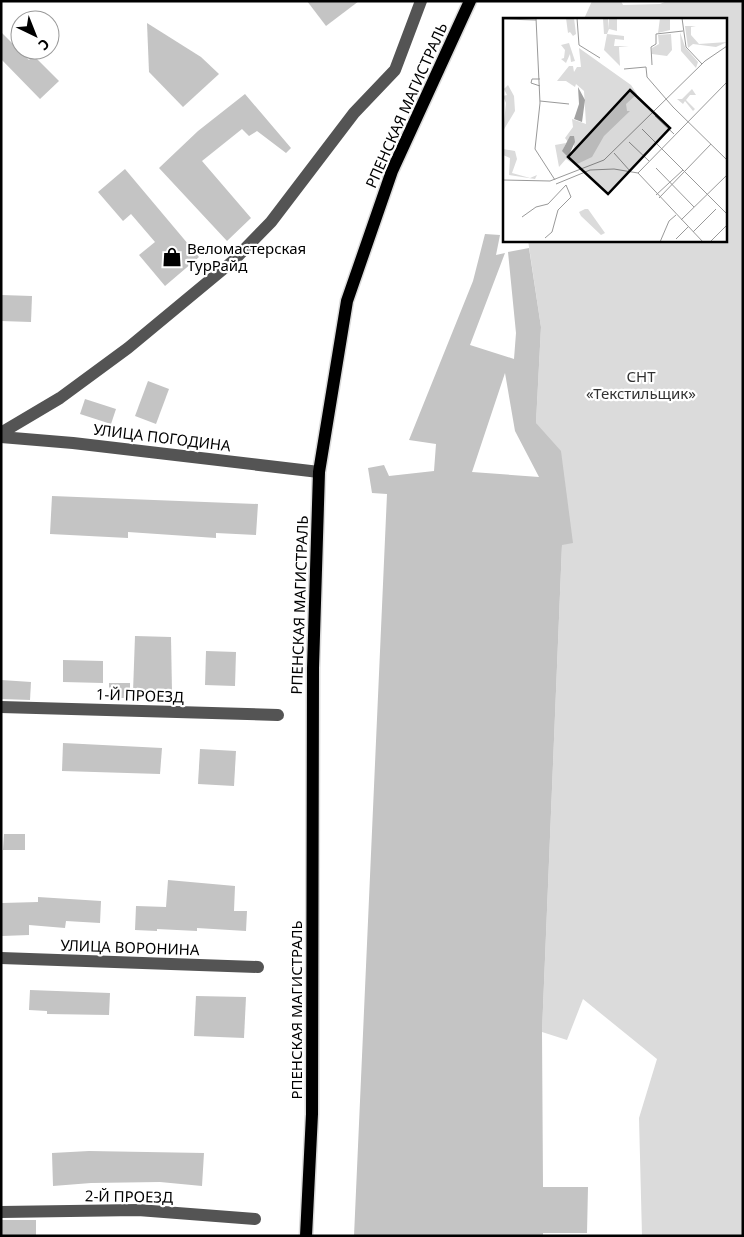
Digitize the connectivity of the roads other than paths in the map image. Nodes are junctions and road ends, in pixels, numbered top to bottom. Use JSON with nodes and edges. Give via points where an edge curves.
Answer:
{"nodes":[{"id":1,"x":421,"y":1,"type":"edge"},
{"id":2,"x":470,"y":1,"type":"edge"},
{"id":3,"x":1,"y":433,"type":"edge"},
{"id":4,"x":1,"y":437,"type":"edge"},
{"id":5,"x":319,"y":472,"type":"junction"},
{"id":6,"x":1,"y":707,"type":"edge"},
{"id":7,"x":278,"y":715,"type":"dead end"},
{"id":8,"x":1,"y":958,"type":"edge"},
{"id":9,"x":258,"y":968,"type":"dead end"},
{"id":10,"x":1,"y":1212,"type":"edge"},
{"id":11,"x":255,"y":1219,"type":"dead end"},
{"id":12,"x":306,"y":1236,"type":"edge"}],
"edges":[{"from":1,"to":3,"type":"street","via":[[395,70],[354,113],[264,229],[233,261],[128,348],[60,398]]},
{"from":2,"to":5,"type":"main road","name":"РПЕНСКАЯ МАГИСТРАЛЬ","via":[[392,170],[347,301]]},
{"from":4,"to":5,"type":"street","name":"УЛИЦА ПОГОДИНА"},
{"from":5,"to":12,"type":"main road","name":"РПЕНСКАЯ МАГИСТРАЛЬ","via":[[313,668],[312,1114]]},
{"from":6,"to":7,"type":"street","name":"1-Й ПРОЕЗД"},
{"from":8,"to":9,"type":"street","name":"УЛИЦА ВОРОНИНА"},
{"from":10,"to":11,"type":"street","name":"2-Й ПРОЕЗД","via":[[138,1210]]}]}
